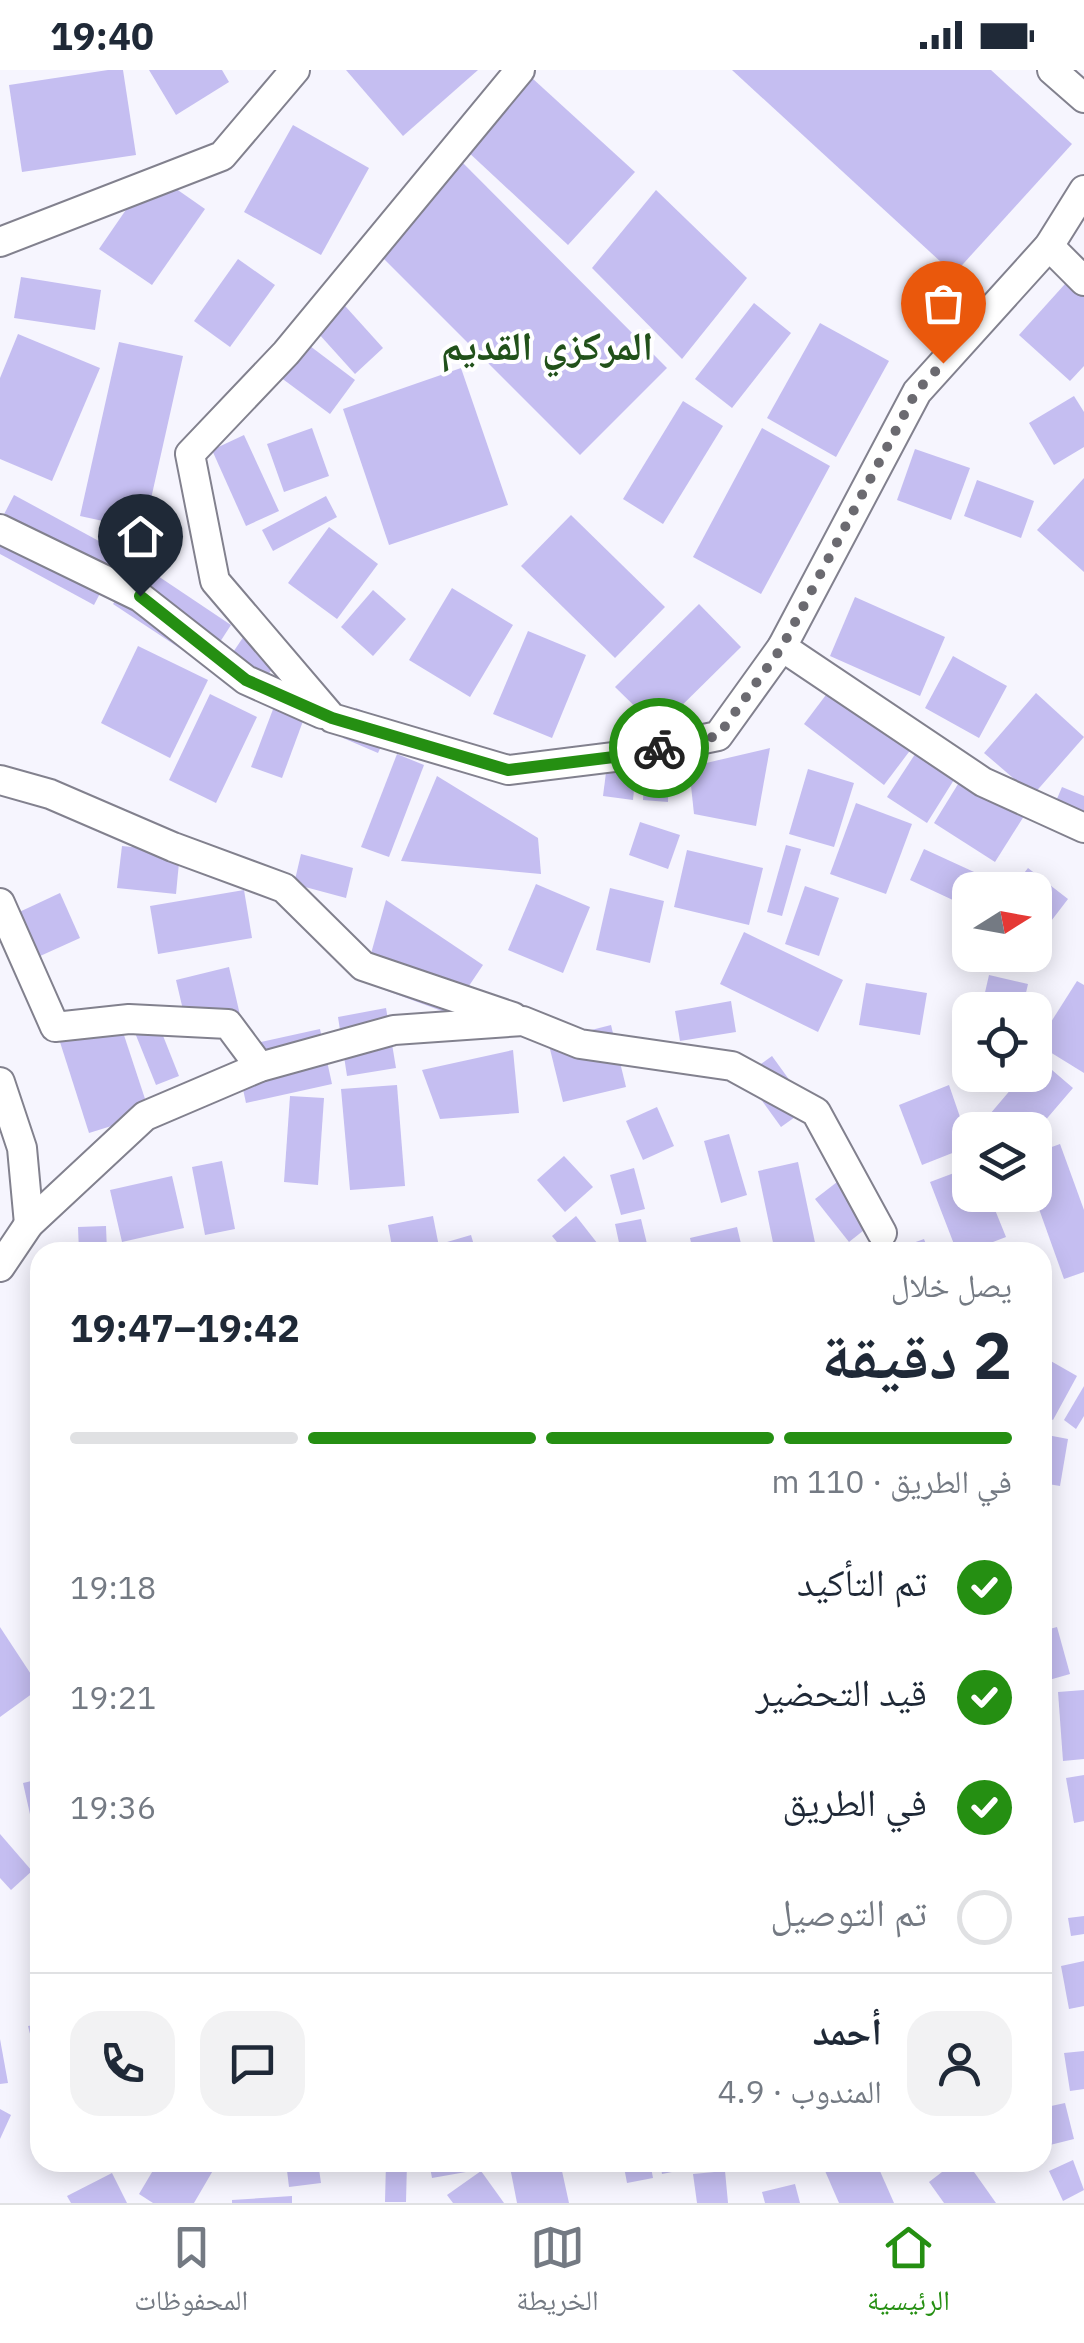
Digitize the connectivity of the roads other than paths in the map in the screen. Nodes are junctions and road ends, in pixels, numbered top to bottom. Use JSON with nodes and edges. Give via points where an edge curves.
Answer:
{"nodes":[{"id":1,"x":295,"y":70,"type":"edge"},
{"id":2,"x":520,"y":70,"type":"edge"},
{"id":3,"x":1052,"y":70,"type":"edge"},
{"id":4,"x":1084,"y":98,"type":"edge"},
{"id":5,"x":1084,"y":190,"type":"edge"},
{"id":6,"x":0,"y":242,"type":"edge"},
{"id":7,"x":1049,"y":246,"type":"junction"},
{"id":8,"x":1084,"y":280,"type":"edge"},
{"id":9,"x":0,"y":529,"type":"edge"},
{"id":10,"x":782,"y":647,"type":"junction"},
{"id":11,"x":332,"y":718,"type":"junction"},
{"id":12,"x":0,"y":780,"type":"edge"},
{"id":13,"x":1084,"y":828,"type":"edge"},
{"id":14,"x":0,"y":903,"type":"edge"},
{"id":15,"x":524,"y":1021,"type":"junction"},
{"id":16,"x":260,"y":1067,"type":"junction"},
{"id":17,"x":0,"y":1082,"type":"edge"},
{"id":18,"x":29,"y":1224,"type":"junction"},
{"id":19,"x":882,"y":1233,"type":"dead end"},
{"id":20,"x":0,"y":1267,"type":"edge"}],
"edges":[{"from":1,"to":6,"type":"street","via":[[222,156]]},
{"from":2,"to":11,"type":"street","via":[[286,353],[190,454],[215,581]]},
{"from":3,"to":4,"type":"street"},
{"from":5,"to":7,"type":"street"},
{"from":7,"to":8,"type":"street"},
{"from":7,"to":10,"type":"street","via":[[916,392]]},
{"from":9,"to":11,"type":"street","via":[[140,596],[246,680]]},
{"from":10,"to":11,"type":"street","via":[[718,736],[622,756],[508,770]]},
{"from":10,"to":13,"type":"street","via":[[983,782]]},
{"from":12,"to":15,"type":"street","via":[[284,888],[364,966]]},
{"from":14,"to":16,"type":"street","via":[[54,1028],[129,1019],[228,1024]]},
{"from":15,"to":16,"type":"street","via":[[394,1030]]},
{"from":15,"to":19,"type":"street","via":[[580,1044],[732,1066],[816,1112]]},
{"from":16,"to":18,"type":"street","via":[[144,1116]]},
{"from":17,"to":18,"type":"street","via":[[22,1148]]},
{"from":18,"to":20,"type":"street"}]}
